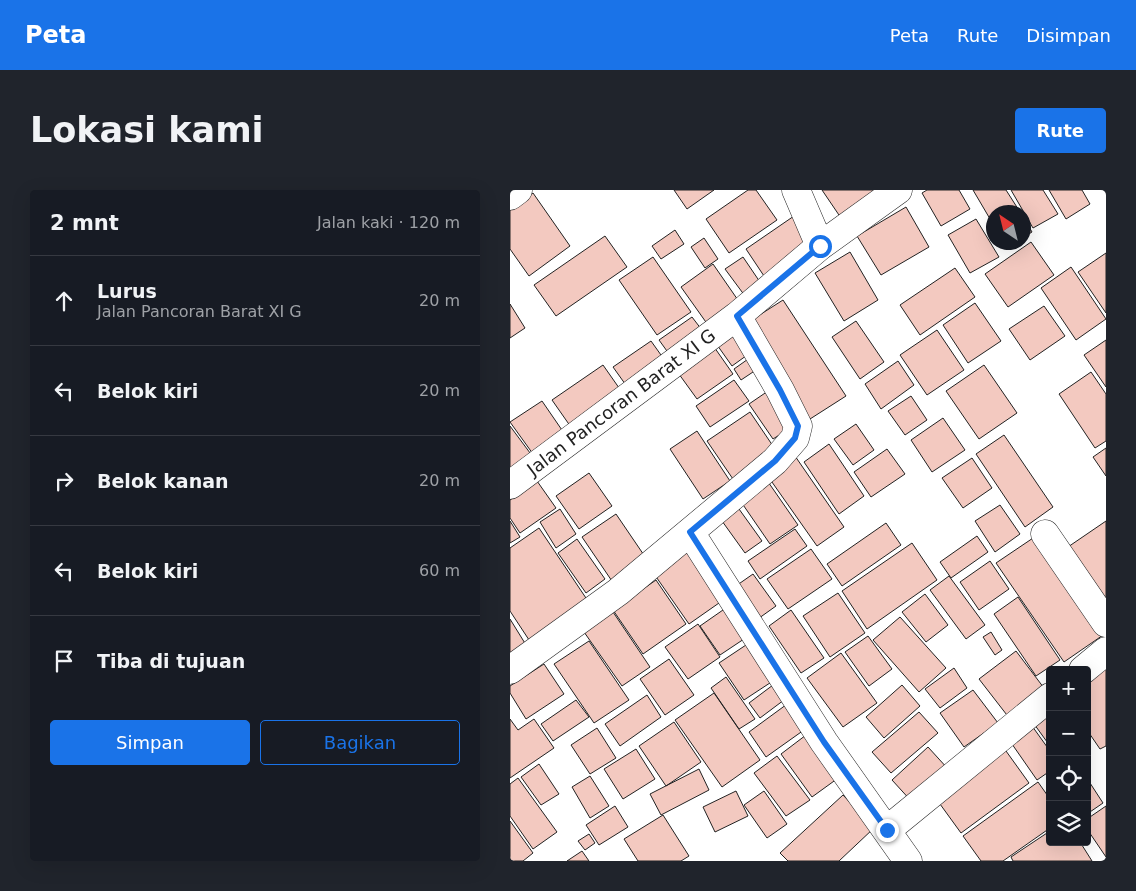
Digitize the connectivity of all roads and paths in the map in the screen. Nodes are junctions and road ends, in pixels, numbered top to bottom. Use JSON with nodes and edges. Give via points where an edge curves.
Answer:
{"nodes":[{"id":1,"x":518,"y":190,"type":"edge"},
{"id":2,"x":796,"y":190,"type":"edge"},
{"id":3,"x":898,"y":190,"type":"edge"},
{"id":4,"x":510,"y":196,"type":"edge"},
{"id":5,"x":820,"y":246,"type":"junction"},
{"id":6,"x":737,"y":316,"type":"junction"},
{"id":7,"x":510,"y":485,"type":"edge"},
{"id":8,"x":690,"y":532,"type":"junction"},
{"id":9,"x":1045,"y":534,"type":"dead end"},
{"id":10,"x":1106,"y":623,"type":"edge"},
{"id":11,"x":1106,"y":651,"type":"edge"},
{"id":12,"x":1088,"y":666,"type":"edge"},
{"id":13,"x":510,"y":670,"type":"edge"},
{"id":14,"x":1046,"y":699,"type":"edge"},
{"id":15,"x":887,"y":830,"type":"junction"},
{"id":16,"x":908,"y":861,"type":"edge"}],
"edges":[{"from":1,"to":4,"type":"street"},
{"from":2,"to":5,"type":"street"},
{"from":3,"to":5,"type":"street","name":"Jalan Pancoran Barat XI G"},
{"from":5,"to":6,"type":"street","name":"Jalan Pancoran Barat XI G"},
{"from":6,"to":7,"type":"street","name":"Jalan Pancoran Barat XI G"},
{"from":6,"to":8,"type":"street","via":[[798,426],[795,438],[775,461]]},
{"from":8,"to":13,"type":"street","via":[[618,592]]},
{"from":8,"to":15,"type":"street","via":[[824,742]]},
{"from":9,"to":10,"type":"street"},
{"from":11,"to":12,"type":"street"},
{"from":14,"to":15,"type":"street"},
{"from":15,"to":16,"type":"street"}]}
